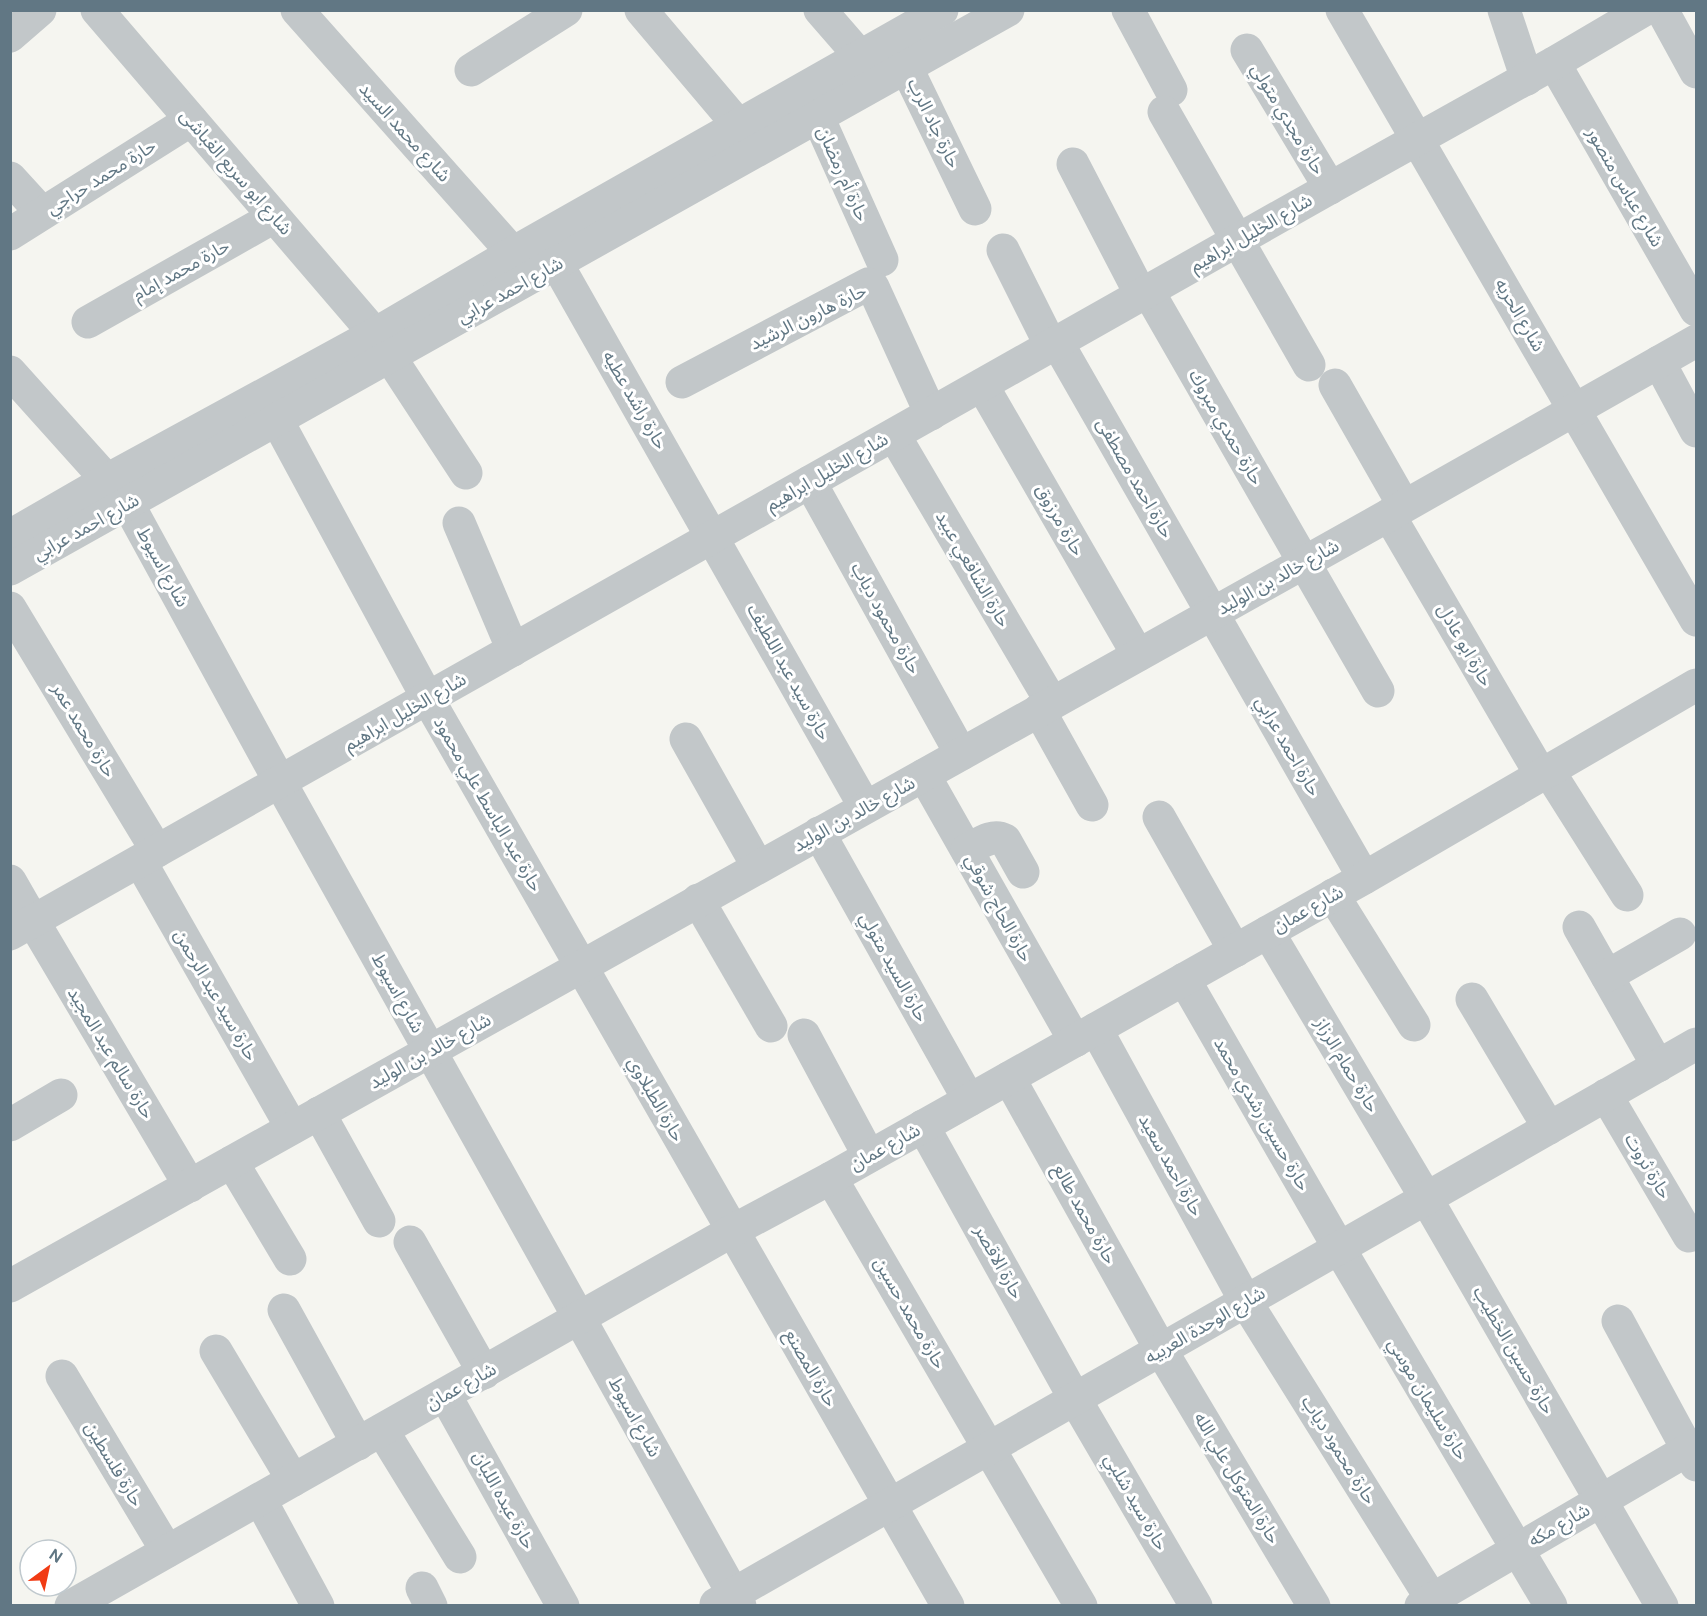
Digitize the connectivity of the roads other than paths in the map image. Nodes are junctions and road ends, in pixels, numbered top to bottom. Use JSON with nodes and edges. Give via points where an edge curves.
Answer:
{"nodes":[{"id":1,"x":40,"y":10,"type":"edge"},
{"id":2,"x":98,"y":10,"type":"edge"},
{"id":3,"x":297,"y":10,"type":"edge"},
{"id":4,"x":566,"y":10,"type":"edge"},
{"id":5,"x":641,"y":10,"type":"edge"},
{"id":6,"x":820,"y":10,"type":"edge"},
{"id":7,"x":942,"y":10,"type":"edge"},
{"id":8,"x":1008,"y":10,"type":"edge"},
{"id":9,"x":1128,"y":10,"type":"edge"},
{"id":10,"x":1342,"y":10,"type":"edge"},
{"id":11,"x":1504,"y":10,"type":"edge"},
{"id":12,"x":1644,"y":10,"type":"edge"},
{"id":13,"x":1662,"y":10,"type":"edge"},
{"id":14,"x":10,"y":36,"type":"edge"},
{"id":15,"x":892,"y":38,"type":"junction"},
{"id":16,"x":1247,"y":50,"type":"dead end"},
{"id":17,"x":860,"y":57,"type":"junction"},
{"id":18,"x":907,"y":67,"type":"junction"},
{"id":19,"x":471,"y":70,"type":"dead end"},
{"id":20,"x":1541,"y":71,"type":"junction"},
{"id":21,"x":1696,"y":72,"type":"edge"},
{"id":22,"x":805,"y":87,"type":"junction"},
{"id":23,"x":818,"y":117,"type":"junction"},
{"id":24,"x":191,"y":120,"type":"junction"},
{"id":25,"x":739,"y":126,"type":"junction"},
{"id":26,"x":1417,"y":139,"type":"junction"},
{"id":27,"x":1073,"y":164,"type":"dead end"},
{"id":28,"x":10,"y":178,"type":"edge"},
{"id":29,"x":1330,"y":188,"type":"junction"},
{"id":30,"x":975,"y":209,"type":"dead end"},
{"id":31,"x":42,"y":213,"type":"junction"},
{"id":32,"x":274,"y":217,"type":"junction"},
{"id":33,"x":10,"y":234,"type":"edge"},
{"id":34,"x":1239,"y":240,"type":"junction"},
{"id":35,"x":1003,"y":250,"type":"dead end"},
{"id":36,"x":513,"y":253,"type":"junction"},
{"id":37,"x":882,"y":261,"type":"dead end"},
{"id":38,"x":557,"y":264,"type":"junction"},
{"id":39,"x":1144,"y":293,"type":"junction"},
{"id":40,"x":1696,"y":310,"type":"edge"},
{"id":41,"x":88,"y":322,"type":"dead end"},
{"id":42,"x":1696,"y":341,"type":"edge"},
{"id":43,"x":1054,"y":344,"type":"junction"},
{"id":44,"x":382,"y":346,"type":"junction"},
{"id":45,"x":1659,"y":362,"type":"junction"},
{"id":46,"x":1310,"y":365,"type":"dead end"},
{"id":47,"x":10,"y":372,"type":"edge"},
{"id":48,"x":682,"y":382,"type":"dead end"},
{"id":49,"x":982,"y":385,"type":"junction"},
{"id":50,"x":1335,"y":385,"type":"dead end"},
{"id":51,"x":1575,"y":410,"type":"junction"},
{"id":52,"x":931,"y":414,"type":"junction"},
{"id":53,"x":277,"y":420,"type":"junction"},
{"id":54,"x":1696,"y":431,"type":"edge"},
{"id":55,"x":894,"y":435,"type":"junction"},
{"id":56,"x":465,"y":473,"type":"dead end"},
{"id":57,"x":107,"y":480,"type":"junction"},
{"id":58,"x":810,"y":482,"type":"junction"},
{"id":59,"x":128,"y":504,"type":"junction"},
{"id":60,"x":1397,"y":511,"type":"junction"},
{"id":61,"x":459,"y":523,"type":"dead end"},
{"id":62,"x":10,"y":536,"type":"edge"},
{"id":63,"x":712,"y":537,"type":"junction"},
{"id":64,"x":1303,"y":563,"type":"junction"},
{"id":65,"x":10,"y":569,"type":"edge"},
{"id":66,"x":10,"y":608,"type":"edge"},
{"id":67,"x":1212,"y":613,"type":"junction"},
{"id":68,"x":1696,"y":620,"type":"edge"},
{"id":69,"x":513,"y":650,"type":"junction"},
{"id":70,"x":1138,"y":655,"type":"junction"},
{"id":71,"x":1696,"y":685,"type":"edge"},
{"id":72,"x":1378,"y":691,"type":"dead end"},
{"id":73,"x":428,"y":699,"type":"junction"},
{"id":74,"x":1045,"y":706,"type":"junction"},
{"id":75,"x":686,"y":739,"type":"dead end"},
{"id":76,"x":961,"y":754,"type":"junction"},
{"id":77,"x":1545,"y":773,"type":"junction"},
{"id":78,"x":924,"y":775,"type":"junction"},
{"id":79,"x":280,"y":782,"type":"junction"},
{"id":80,"x":1092,"y":805,"type":"dead end"},
{"id":81,"x":865,"y":807,"type":"junction"},
{"id":82,"x":1159,"y":817,"type":"dead end"},
{"id":83,"x":819,"y":833,"type":"junction"},
{"id":84,"x":967,"y":850,"type":"junction"},
{"id":85,"x":148,"y":856,"type":"junction"},
{"id":86,"x":758,"y":867,"type":"junction"},
{"id":87,"x":1023,"y":872,"type":"dead end"},
{"id":88,"x":1364,"y":878,"type":"junction"},
{"id":89,"x":10,"y":881,"type":"edge"},
{"id":90,"x":1333,"y":895,"type":"junction"},
{"id":91,"x":1627,"y":896,"type":"dead end"},
{"id":92,"x":698,"y":900,"type":"junction"},
{"id":93,"x":22,"y":927,"type":"edge"},
{"id":94,"x":1579,"y":927,"type":"dead end"},
{"id":95,"x":1268,"y":932,"type":"junction"},
{"id":96,"x":1680,"y":934,"type":"dead end"},
{"id":97,"x":1235,"y":951,"type":"junction"},
{"id":98,"x":580,"y":966,"type":"junction"},
{"id":99,"x":1607,"y":976,"type":"junction"},
{"id":100,"x":1184,"y":979,"type":"junction"},
{"id":101,"x":1472,"y":999,"type":"dead end"},
{"id":102,"x":1414,"y":1025,"type":"dead end"},
{"id":103,"x":771,"y":1026,"type":"dead end"},
{"id":104,"x":804,"y":1035,"type":"dead end"},
{"id":105,"x":1085,"y":1035,"type":"junction"},
{"id":106,"x":1696,"y":1046,"type":"edge"},
{"id":107,"x":430,"y":1051,"type":"junction"},
{"id":108,"x":1658,"y":1066,"type":"junction"},
{"id":109,"x":1009,"y":1078,"type":"junction"},
{"id":110,"x":61,"y":1095,"type":"dead end"},
{"id":111,"x":1606,"y":1095,"type":"junction"},
{"id":112,"x":969,"y":1100,"type":"junction"},
{"id":113,"x":306,"y":1121,"type":"junction"},
{"id":114,"x":10,"y":1125,"type":"edge"},
{"id":115,"x":923,"y":1126,"type":"junction"},
{"id":116,"x":1549,"y":1128,"type":"junction"},
{"id":117,"x":869,"y":1156,"type":"junction"},
{"id":118,"x":232,"y":1162,"type":"junction"},
{"id":119,"x":831,"y":1178,"type":"junction"},
{"id":120,"x":190,"y":1186,"type":"junction"},
{"id":121,"x":1426,"y":1198,"type":"junction"},
{"id":122,"x":379,"y":1221,"type":"dead end"},
{"id":123,"x":732,"y":1231,"type":"junction"},
{"id":124,"x":1689,"y":1236,"type":"dead end"},
{"id":125,"x":410,"y":1242,"type":"dead end"},
{"id":126,"x":1339,"y":1248,"type":"junction"},
{"id":127,"x":290,"y":1259,"type":"dead end"},
{"id":128,"x":10,"y":1286,"type":"edge"},
{"id":129,"x":1246,"y":1302,"type":"junction"},
{"id":130,"x":284,"y":1310,"type":"dead end"},
{"id":131,"x":580,"y":1318,"type":"junction"},
{"id":132,"x":1617,"y":1321,"type":"dead end"},
{"id":133,"x":1161,"y":1350,"type":"junction"},
{"id":134,"x":216,"y":1352,"type":"dead end"},
{"id":135,"x":484,"y":1373,"type":"junction"},
{"id":136,"x":62,"y":1376,"type":"dead end"},
{"id":137,"x":445,"y":1395,"type":"junction"},
{"id":138,"x":1075,"y":1399,"type":"junction"},
{"id":139,"x":370,"y":1437,"type":"junction"},
{"id":140,"x":990,"y":1448,"type":"junction"},
{"id":141,"x":1694,"y":1454,"type":"edge"},
{"id":142,"x":293,"y":1480,"type":"junction"},
{"id":143,"x":260,"y":1499,"type":"junction"},
{"id":144,"x":1601,"y":1501,"type":"junction"},
{"id":145,"x":890,"y":1505,"type":"junction"},
{"id":146,"x":1517,"y":1550,"type":"junction"},
{"id":147,"x":167,"y":1551,"type":"junction"},
{"id":148,"x":460,"y":1557,"type":"dead end"},
{"id":149,"x":85,"y":1602,"type":"edge"},
{"id":150,"x":730,"y":1602,"type":"edge"},
{"id":151,"x":1430,"y":1603,"type":"edge"},
{"id":152,"x":318,"y":1605,"type":"edge"},
{"id":153,"x":563,"y":1605,"type":"edge"},
{"id":154,"x":948,"y":1605,"type":"edge"},
{"id":155,"x":1081,"y":1605,"type":"edge"},
{"id":156,"x":1196,"y":1605,"type":"edge"},
{"id":157,"x":1314,"y":1605,"type":"edge"},
{"id":158,"x":1551,"y":1605,"type":"edge"},
{"id":159,"x":1662,"y":1605,"type":"edge"}],
"edges":[{"from":1,"to":14,"type":"street"},
{"from":2,"to":24,"type":"street","name":"شارع ابو سريع الغباشى"},
{"from":3,"to":36,"type":"street","name":"شارع محمد السيد"},
{"from":4,"to":19,"type":"street"},
{"from":5,"to":25,"type":"street"},
{"from":6,"to":17,"type":"street"},
{"from":7,"to":15,"type":"street","name":"شارع احمد عرابي"},
{"from":8,"to":18,"type":"street","name":"شارع احمد عرابي"},
{"from":9,"to":34,"type":"street","via":[[1167,101]]},
{"from":10,"to":26,"type":"street","name":"شارع الحريه"},
{"from":11,"to":20,"type":"street","name":"شارع عباس منصور"},
{"from":12,"to":20,"type":"street","name":"شارع الخليل ابراهيم"},
{"from":13,"to":21,"type":"street"},
{"from":15,"to":17,"type":"street","name":"شارع احمد عرابي"},
{"from":15,"to":18,"type":"street","name":"حارة جاد الرب"},
{"from":16,"to":29,"type":"street","name":"حارة مجدي متولي"},
{"from":17,"to":22,"type":"street","name":"شارع احمد عرابي"},
{"from":18,"to":23,"type":"street","name":"شارع احمد عرابي"},
{"from":18,"to":30,"type":"street","name":"حارة جاد الرب"},
{"from":20,"to":26,"type":"street","name":"شارع الخليل ابراهيم"},
{"from":20,"to":40,"type":"street","name":"شارع عباس منصور"},
{"from":22,"to":23,"type":"street","name":"حارة أم رمضان"},
{"from":22,"to":25,"type":"street","name":"شارع احمد عرابي"},
{"from":23,"to":37,"type":"street","name":"حارة أم رمضان"},
{"from":23,"to":38,"type":"street","name":"شارع احمد عرابي"},
{"from":24,"to":31,"type":"street","name":"حارة محمد حراجي"},
{"from":24,"to":32,"type":"street","name":"شارع ابو سريع الغباشى"},
{"from":25,"to":36,"type":"street","name":"شارع احمد عرابي"},
{"from":26,"to":29,"type":"street","name":"شارع الخليل ابراهيم"},
{"from":26,"to":51,"type":"street","name":"شارع الحريه"},
{"from":27,"to":39,"type":"street","name":"حارة حمدي مبروك"},
{"from":28,"to":31,"type":"street"},
{"from":29,"to":34,"type":"street","name":"شارع الخليل ابراهيم"},
{"from":31,"to":33,"type":"street","name":"حارة محمد حراجي"},
{"from":32,"to":41,"type":"street","name":"حارة محمد إمام"},
{"from":32,"to":44,"type":"street","name":"شارع ابو سريع الغباشى"},
{"from":34,"to":39,"type":"street","name":"شارع الخليل ابراهيم"},
{"from":34,"to":46,"type":"street"},
{"from":35,"to":43,"type":"street","name":"حارة احمد مصطفى"},
{"from":36,"to":44,"type":"street","name":"شارع احمد عرابي"},
{"from":38,"to":44,"type":"street","name":"شارع احمد عرابي"},
{"from":38,"to":63,"type":"street","name":"حارة راشد عطيه"},
{"from":39,"to":43,"type":"street","name":"شارع الخليل ابراهيم"},
{"from":39,"to":64,"type":"street","name":"حارة حمدي مبروك"},
{"from":42,"to":45,"type":"street","name":"شارع خالد بن الوليد"},
{"from":43,"to":49,"type":"street","name":"شارع الخليل ابراهيم"},
{"from":43,"to":67,"type":"street","name":"حارة احمد مصطفى"},
{"from":44,"to":53,"type":"street","name":"شارع احمد عرابي"},
{"from":44,"to":56,"type":"street","name":"شارع ابو سريع الغباشى"},
{"from":44,"to":57,"type":"street","name":"شارع احمد عرابي"},
{"from":45,"to":51,"type":"street","name":"شارع خالد بن الوليد"},
{"from":45,"to":54,"type":"street"},
{"from":47,"to":57,"type":"street"},
{"from":48,"to":52,"type":"street","name":"حارة هارون الرشيد","via":[[868,284],[873,287]]},
{"from":49,"to":52,"type":"street","name":"شارع الخليل ابراهيم"},
{"from":49,"to":70,"type":"street","name":"حارة مرزوق"},
{"from":50,"to":60,"type":"street","name":"حارة ابو عادل"},
{"from":51,"to":60,"type":"street","name":"شارع خالد بن الوليد"},
{"from":51,"to":68,"type":"street","name":"شارع الحريه"},
{"from":52,"to":55,"type":"street","name":"شارع الخليل ابراهيم"},
{"from":53,"to":59,"type":"street","name":"شارع احمد عرابي"},
{"from":53,"to":73,"type":"street","name":"حارة عبد الباسط علي محمود"},
{"from":55,"to":58,"type":"street","name":"شارع الخليل ابراهيم"},
{"from":55,"to":74,"type":"street","name":"حارة الشافعي عبيد"},
{"from":57,"to":62,"type":"street","name":"شارع احمد عرابي"},
{"from":58,"to":63,"type":"street","name":"شارع الخليل ابراهيم"},
{"from":58,"to":76,"type":"street","name":"حارة محمود دياب"},
{"from":59,"to":65,"type":"street","name":"شارع احمد عرابي"},
{"from":59,"to":79,"type":"street","name":"شارع اسيوط"},
{"from":60,"to":64,"type":"street","name":"شارع خالد بن الوليد"},
{"from":60,"to":77,"type":"street","name":"حارة ابو عادل"},
{"from":61,"to":69,"type":"street"},
{"from":63,"to":69,"type":"street","name":"شارع الخليل ابراهيم"},
{"from":63,"to":81,"type":"street","name":"حارة سيد عبد اللطيف"},
{"from":64,"to":67,"type":"street","name":"شارع خالد بن الوليد"},
{"from":64,"to":72,"type":"street","name":"حارة حمدي مبروك"},
{"from":66,"to":85,"type":"street","name":"حارة محمد عمر"},
{"from":67,"to":70,"type":"street","name":"شارع خالد بن الوليد"},
{"from":67,"to":88,"type":"street","name":"حارة احمد عرابي"},
{"from":69,"to":73,"type":"street","name":"شارع الخليل ابراهيم"},
{"from":70,"to":74,"type":"street","name":"شارع خالد بن الوليد"},
{"from":71,"to":77,"type":"street","name":"شارع عمان"},
{"from":73,"to":79,"type":"street","name":"شارع الخليل ابراهيم"},
{"from":73,"to":98,"type":"street","name":"حارة عبد الباسط علي محمود"},
{"from":74,"to":76,"type":"street","name":"شارع خالد بن الوليد"},
{"from":74,"to":80,"type":"street","name":"حارة الشافعي عبيد"},
{"from":75,"to":86,"type":"street"},
{"from":76,"to":78,"type":"street","name":"شارع خالد بن الوليد"},
{"from":77,"to":88,"type":"street","name":"شارع عمان"},
{"from":77,"to":91,"type":"street","name":"حارة ابو عادل"},
{"from":78,"to":81,"type":"street","name":"شارع خالد بن الوليد"},
{"from":78,"to":84,"type":"street","name":"حارة الحاج شوقي"},
{"from":79,"to":85,"type":"street","name":"شارع الخليل ابراهيم"},
{"from":79,"to":107,"type":"street","name":"شارع اسيوط"},
{"from":81,"to":83,"type":"street","name":"شارع خالد بن الوليد"},
{"from":82,"to":97,"type":"street"},
{"from":83,"to":86,"type":"street","name":"شارع خالد بن الوليد"},
{"from":83,"to":112,"type":"street","name":"حارة السيد متولي"},
{"from":84,"to":87,"type":"street","via":[[994,837],[1002,838]]},
{"from":84,"to":105,"type":"street","name":"حارة الحاج شوقي"},
{"from":85,"to":93,"type":"street","name":"شارع الخليل ابراهيم"},
{"from":85,"to":113,"type":"street","name":"حارة سيد عبد الرحمن"},
{"from":86,"to":92,"type":"street","name":"شارع خالد بن الوليد"},
{"from":88,"to":90,"type":"street","name":"شارع عمان"},
{"from":89,"to":93,"type":"street","name":"حارة سالم عبد المجيد"},
{"from":90,"to":95,"type":"street","name":"شارع عمان"},
{"from":90,"to":102,"type":"street"},
{"from":92,"to":98,"type":"street","name":"شارع خالد بن الوليد"},
{"from":92,"to":103,"type":"street"},
{"from":93,"to":120,"type":"street","name":"حارة سالم عبد المجيد"},
{"from":94,"to":99,"type":"street"},
{"from":95,"to":97,"type":"street","name":"شارع عمان"},
{"from":95,"to":121,"type":"street","name":"حارة حمام الرزاز"},
{"from":96,"to":99,"type":"street"},
{"from":97,"to":100,"type":"street","name":"شارع عمان"},
{"from":98,"to":107,"type":"street","name":"شارع خالد بن الوليد"},
{"from":98,"to":123,"type":"street","name":"حارة الطبلاوي"},
{"from":99,"to":108,"type":"street"},
{"from":100,"to":105,"type":"street","name":"شارع عمان"},
{"from":100,"to":126,"type":"street","name":"حارة حسين رشدي محمد"},
{"from":101,"to":116,"type":"street"},
{"from":104,"to":117,"type":"street"},
{"from":105,"to":109,"type":"street","name":"شارع عمان"},
{"from":105,"to":129,"type":"street","name":"حارة احمد سعيد"},
{"from":106,"to":108,"type":"street","name":"شارع الوحدة العربيه"},
{"from":107,"to":113,"type":"street","name":"شارع خالد بن الوليد"},
{"from":107,"to":131,"type":"street","name":"شارع اسيوط"},
{"from":108,"to":111,"type":"street","name":"شارع الوحدة العربيه"},
{"from":109,"to":112,"type":"street","name":"شارع عمان"},
{"from":109,"to":133,"type":"street","name":"حارة محمد طالع"},
{"from":110,"to":114,"type":"street"},
{"from":111,"to":116,"type":"street","name":"شارع الوحدة العربيه"},
{"from":111,"to":124,"type":"street","name":"حارة ثروت"},
{"from":112,"to":115,"type":"street","name":"شارع عمان"},
{"from":113,"to":118,"type":"street","name":"شارع خالد بن الوليد"},
{"from":113,"to":122,"type":"street","name":"حارة سيد عبد الرحمن"},
{"from":115,"to":117,"type":"street","name":"شارع عمان"},
{"from":115,"to":138,"type":"street","name":"حارة الاقصر"},
{"from":116,"to":121,"type":"street","name":"شارع الوحدة العربيه"},
{"from":117,"to":119,"type":"street","name":"شارع عمان"},
{"from":118,"to":120,"type":"street","name":"شارع خالد بن الوليد"},
{"from":118,"to":127,"type":"street"},
{"from":119,"to":123,"type":"street","name":"شارع عمان"},
{"from":119,"to":140,"type":"street","name":"حارة محمد حسين"},
{"from":120,"to":128,"type":"street","name":"شارع خالد بن الوليد"},
{"from":121,"to":126,"type":"street","name":"شارع الوحدة العربيه"},
{"from":121,"to":144,"type":"street","name":"حارة حسين الخطيب"},
{"from":123,"to":131,"type":"street","name":"شارع عمان"},
{"from":123,"to":145,"type":"street","name":"حارة المصنع"},
{"from":125,"to":135,"type":"street"},
{"from":126,"to":129,"type":"street","name":"شارع الوحدة العربيه"},
{"from":126,"to":146,"type":"street","name":"حارة سليمان موسي"},
{"from":129,"to":133,"type":"street","name":"شارع الوحدة العربيه"},
{"from":129,"to":151,"type":"street","name":"حارة محمود دياب"},
{"from":130,"to":139,"type":"street"},
{"from":131,"to":135,"type":"street","name":"شارع عمان"},
{"from":131,"to":150,"type":"street","name":"شارع اسيوط"},
{"from":132,"to":141,"type":"street"},
{"from":133,"to":138,"type":"street","name":"شارع الوحدة العربيه"},
{"from":133,"to":157,"type":"street","name":"حارة المتوكل علي الله"},
{"from":134,"to":142,"type":"street"},
{"from":135,"to":137,"type":"street","name":"شارع عمان"},
{"from":136,"to":147,"type":"street","name":"حارة فلسطين"},
{"from":137,"to":139,"type":"street","name":"شارع عمان"},
{"from":137,"to":153,"type":"street","name":"حارة عبده اللبان"},
{"from":138,"to":140,"type":"street","name":"شارع الوحدة العربيه"},
{"from":138,"to":156,"type":"street","name":"حارة سيد شلبي"},
{"from":139,"to":142,"type":"street","name":"شارع عمان"},
{"from":139,"to":148,"type":"street"},
{"from":140,"to":145,"type":"street","name":"شارع الوحدة العربيه"},
{"from":140,"to":155,"type":"street","name":"حارة محمد حسين"},
{"from":141,"to":144,"type":"street","name":"شارع مكه"},
{"from":142,"to":143,"type":"street","name":"شارع عمان"},
{"from":143,"to":147,"type":"street","name":"شارع عمان"},
{"from":143,"to":152,"type":"street"},
{"from":144,"to":146,"type":"street","name":"شارع مكه"},
{"from":144,"to":159,"type":"street","name":"حارة حسين الخطيب"},
{"from":145,"to":150,"type":"street","name":"شارع الوحدة العربيه"},
{"from":145,"to":154,"type":"street","name":"حارة المصنع"},
{"from":146,"to":151,"type":"street","name":"شارع مكه"},
{"from":146,"to":158,"type":"street","name":"حارة سليمان موسي"},
{"from":147,"to":149,"type":"street","name":"شارع عمان"}]}
